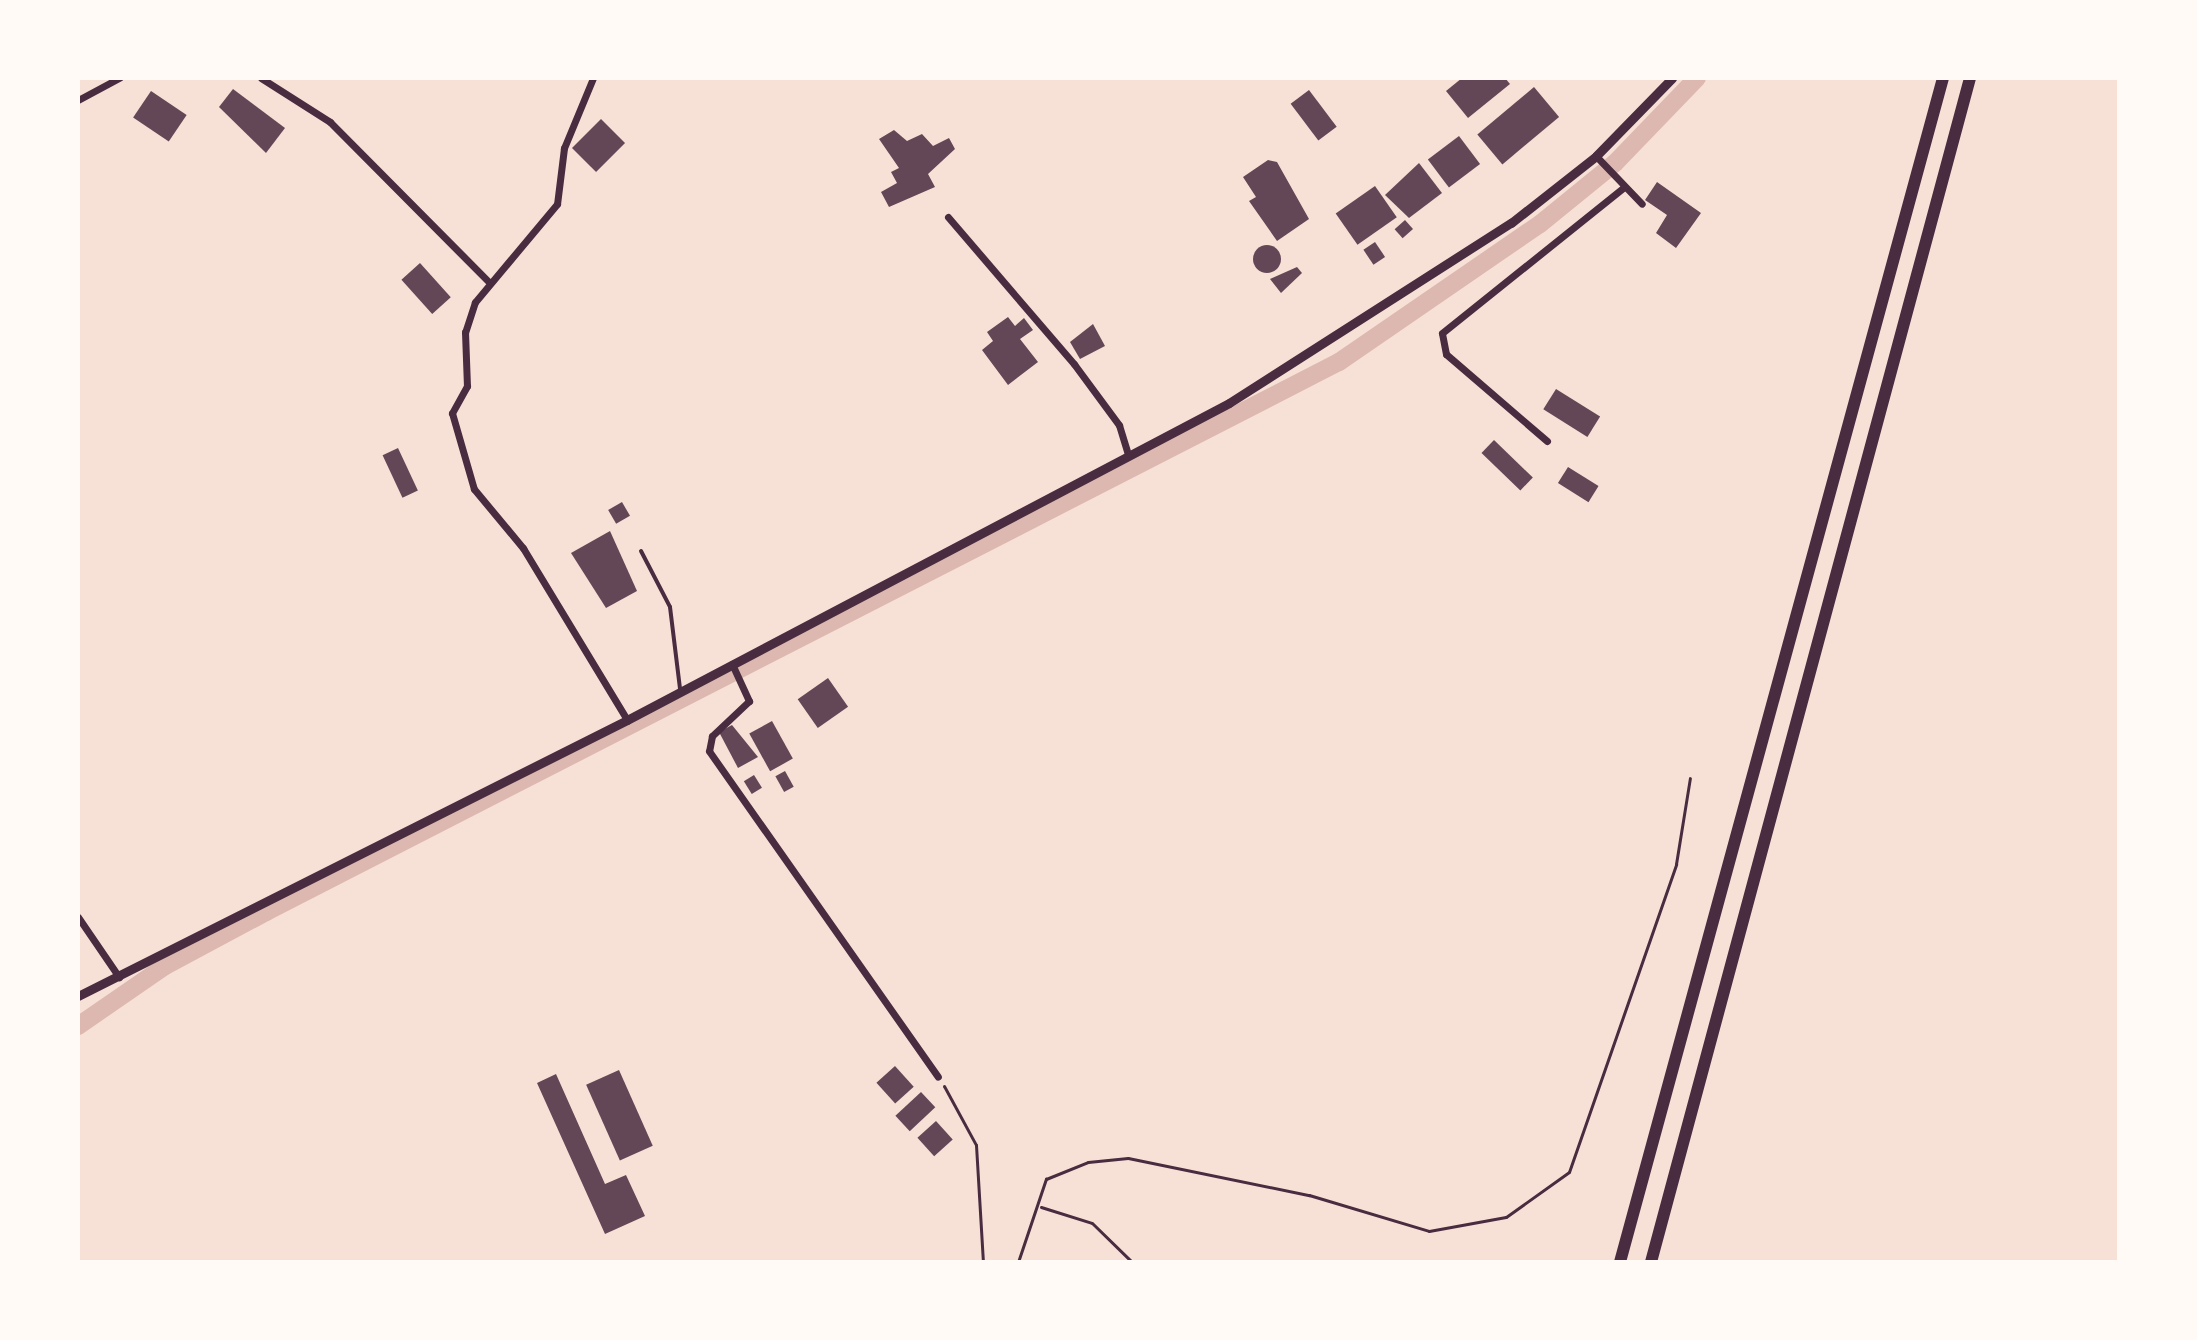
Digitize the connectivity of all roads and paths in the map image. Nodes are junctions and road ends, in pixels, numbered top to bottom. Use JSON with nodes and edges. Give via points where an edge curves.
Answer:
{"nodes":[{"id":1,"x":119,"y":78,"type":"edge"},
{"id":2,"x":261,"y":78,"type":"edge"},
{"id":3,"x":593,"y":78,"type":"edge"},
{"id":4,"x":1672,"y":78,"type":"edge"},
{"id":5,"x":1943,"y":78,"type":"edge"},
{"id":6,"x":1970,"y":78,"type":"edge"},
{"id":7,"x":78,"y":100,"type":"edge"},
{"id":8,"x":1596,"y":156,"type":"junction"},
{"id":9,"x":1624,"y":187,"type":"junction"},
{"id":10,"x":1642,"y":204,"type":"dead end"},
{"id":11,"x":948,"y":217,"type":"dead end"},
{"id":12,"x":489,"y":282,"type":"junction"},
{"id":13,"x":1547,"y":441,"type":"dead end"},
{"id":14,"x":1128,"y":455,"type":"junction"},
{"id":15,"x":641,"y":551,"type":"dead end"},
{"id":16,"x":732,"y":664,"type":"junction"},
{"id":17,"x":681,"y":692,"type":"junction"},
{"id":18,"x":627,"y":720,"type":"junction"},
{"id":19,"x":1690,"y":778,"type":"dead end"},
{"id":20,"x":78,"y":917,"type":"edge"},
{"id":21,"x":119,"y":977,"type":"junction"},
{"id":22,"x":78,"y":996,"type":"edge"},
{"id":23,"x":938,"y":1077,"type":"joint"},
{"id":24,"x":1041,"y":1207,"type":"junction"},
{"id":25,"x":983,"y":1262,"type":"edge"},
{"id":26,"x":1018,"y":1262,"type":"edge"},
{"id":27,"x":1131,"y":1262,"type":"edge"},
{"id":28,"x":1620,"y":1262,"type":"edge"},
{"id":29,"x":1651,"y":1262,"type":"edge"}],
"edges":[{"from":1,"to":7,"type":"street"},
{"from":2,"to":12,"type":"street","via":[[330,122]]},
{"from":3,"to":12,"type":"street","via":[[564,148],[557,204]]},
{"from":4,"to":8,"type":"street"},
{"from":5,"to":28,"type":"main road"},
{"from":6,"to":29,"type":"main road"},
{"from":8,"to":9,"type":"street"},
{"from":8,"to":14,"type":"street","via":[[1439,273],[1229,403]]},
{"from":9,"to":10,"type":"street"},
{"from":9,"to":13,"type":"street","via":[[1442,333],[1446,354]]},
{"from":11,"to":14,"type":"street","via":[[1074,364],[1119,425]]},
{"from":12,"to":18,"type":"street","via":[[465,332],[467,386],[452,413],[458,448],[474,489],[523,548]]},
{"from":14,"to":16,"type":"street"},
{"from":15,"to":17,"type":"lane","via":[[670,607]]},
{"from":16,"to":17,"type":"street"},
{"from":16,"to":23,"type":"street","via":[[746,693],[746,709],[712,736],[709,751]]},
{"from":17,"to":18,"type":"street"},
{"from":18,"to":21,"type":"street"},
{"from":19,"to":24,"type":"path","via":[[1676,864],[1569,1172],[1506,1217],[1429,1231],[1309,1195],[1128,1158],[1088,1162],[1046,1179]]},
{"from":20,"to":21,"type":"street"},
{"from":21,"to":22,"type":"street"},
{"from":23,"to":25,"type":"path","via":[[976,1145]]},
{"from":24,"to":26,"type":"path"},
{"from":24,"to":27,"type":"path","via":[[1092,1223]]}]}
